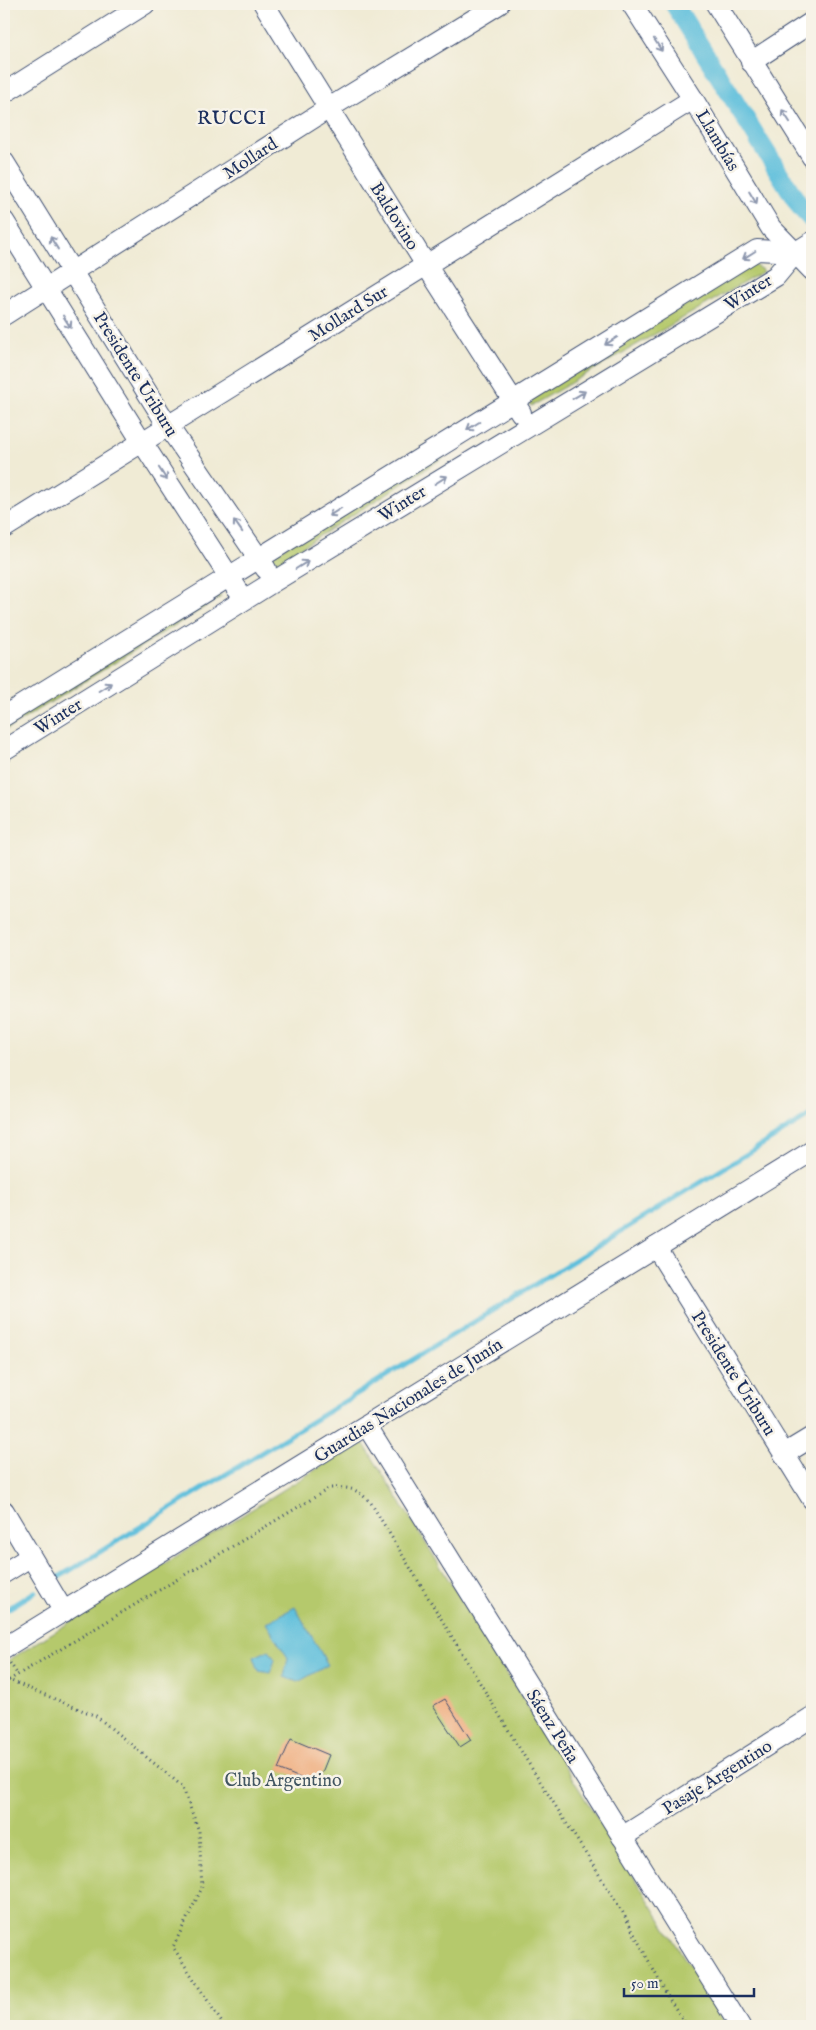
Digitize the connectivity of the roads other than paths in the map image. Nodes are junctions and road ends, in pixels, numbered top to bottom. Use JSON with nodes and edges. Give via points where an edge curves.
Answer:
{"nodes":[{"id":1,"x":145,"y":4,"type":"edge"},
{"id":2,"x":264,"y":4,"type":"edge"},
{"id":3,"x":499,"y":4,"type":"edge"},
{"id":4,"x":632,"y":4,"type":"edge"},
{"id":5,"x":716,"y":4,"type":"edge"},
{"id":6,"x":812,"y":22,"type":"edge"},
{"id":7,"x":751,"y":62,"type":"junction"},
{"id":8,"x":4,"y":93,"type":"edge"},
{"id":9,"x":693,"y":99,"type":"junction"},
{"id":10,"x":329,"y":108,"type":"junction"},
{"id":11,"x":812,"y":157,"type":"edge"},
{"id":12,"x":4,"y":162,"type":"edge"},
{"id":13,"x":4,"y":221,"type":"edge"},
{"id":14,"x":806,"y":246,"type":"edge"},
{"id":15,"x":426,"y":265,"type":"junction"},
{"id":16,"x":812,"y":270,"type":"edge"},
{"id":17,"x":72,"y":272,"type":"junction"},
{"id":18,"x":46,"y":288,"type":"junction"},
{"id":19,"x":4,"y":315,"type":"edge"},
{"id":20,"x":514,"y":401,"type":"junction"},
{"id":21,"x":168,"y":426,"type":"junction"},
{"id":22,"x":529,"y":426,"type":"junction"},
{"id":23,"x":142,"y":442,"type":"junction"},
{"id":24,"x":4,"y":528,"type":"edge"},
{"id":25,"x":261,"y":558,"type":"junction"},
{"id":26,"x":231,"y":576,"type":"junction"},
{"id":27,"x":273,"y":582,"type":"junction"},
{"id":28,"x":244,"y":601,"type":"junction"},
{"id":29,"x":4,"y":716,"type":"edge"},
{"id":30,"x":4,"y":750,"type":"edge"},
{"id":31,"x":812,"y":1152,"type":"edge"},
{"id":32,"x":656,"y":1247,"type":"junction"},
{"id":33,"x":367,"y":1426,"type":"junction"},
{"id":34,"x":812,"y":1437,"type":"edge"},
{"id":35,"x":784,"y":1454,"type":"junction"},
{"id":36,"x":812,"y":1499,"type":"edge"},
{"id":37,"x":4,"y":1511,"type":"edge"},
{"id":38,"x":30,"y":1557,"type":"junction"},
{"id":39,"x":4,"y":1573,"type":"edge"},
{"id":40,"x":64,"y":1612,"type":"junction"},
{"id":41,"x":4,"y":1648,"type":"edge"},
{"id":42,"x":812,"y":1717,"type":"edge"},
{"id":43,"x":622,"y":1837,"type":"junction"},
{"id":44,"x":740,"y":2026,"type":"edge"}],
"edges":[{"from":1,"to":8,"type":"street"},
{"from":2,"to":10,"type":"street","name":"Baldovino"},
{"from":3,"to":10,"type":"street","name":"Mollard"},
{"from":4,"to":9,"type":"street","name":"Llambías","one_way":true},
{"from":5,"to":7,"type":"street"},
{"from":6,"to":7,"type":"street"},
{"from":11,"to":7,"type":"street","one_way":true},
{"from":9,"to":14,"type":"street","name":"Llambías","one_way":true,"via":[[772,228]]},
{"from":9,"to":15,"type":"street","name":"Mollard Sur"},
{"from":10,"to":15,"type":"street","name":"Baldovino"},
{"from":10,"to":17,"type":"street","name":"Mollard"},
{"from":17,"to":12,"type":"street","name":"Presidente Uriburu","one_way":true},
{"from":13,"to":18,"type":"street","name":"Presidente Uriburu"},
{"from":14,"to":16,"type":"street","name":"Llambías"},
{"from":14,"to":20,"type":"street","name":"Winter","one_way":true,"via":[[757,250]]},
{"from":22,"to":14,"type":"street","name":"Winter","one_way":true,"via":[[776,276]]},
{"from":15,"to":20,"type":"street","name":"Baldovino"},
{"from":15,"to":21,"type":"street","name":"Mollard Sur"},
{"from":17,"to":18,"type":"street","name":"Mollard"},
{"from":17,"to":21,"type":"street","name":"Presidente Uriburu"},
{"from":18,"to":19,"type":"street","name":"Mollard"},
{"from":18,"to":23,"type":"street","name":"Presidente Uriburu","one_way":true},
{"from":20,"to":22,"type":"street","name":"Baldovino"},
{"from":20,"to":25,"type":"street","name":"Winter","one_way":true},
{"from":21,"to":23,"type":"street","name":"Mollard Sur"},
{"from":25,"to":21,"type":"street","name":"Presidente Uriburu","one_way":true},
{"from":27,"to":22,"type":"street","name":"Winter","one_way":true},
{"from":23,"to":24,"type":"street","name":"Mollard Sur"},
{"from":23,"to":26,"type":"street","name":"Presidente Uriburu","one_way":true},
{"from":25,"to":26,"type":"street","name":"Winter"},
{"from":25,"to":27,"type":"street","name":"Presidente Uriburu"},
{"from":26,"to":28,"type":"street","name":"Presidente Uriburu"},
{"from":26,"to":29,"type":"street","name":"Winter"},
{"from":27,"to":28,"type":"street","name":"Winter"},
{"from":30,"to":28,"type":"street","name":"Winter","one_way":true},
{"from":31,"to":32,"type":"street","name":"Guardias Nacionales de Junín"},
{"from":32,"to":33,"type":"street","name":"Guardias Nacionales de Junín"},
{"from":32,"to":35,"type":"street","name":"Presidente Uriburu"},
{"from":33,"to":40,"type":"street","name":"Guardias Nacionales de Junín"},
{"from":33,"to":43,"type":"street","name":"Sáenz Peña"},
{"from":34,"to":35,"type":"street"},
{"from":35,"to":36,"type":"street","name":"Presidente Uriburu"},
{"from":37,"to":38,"type":"street"},
{"from":38,"to":39,"type":"street"},
{"from":38,"to":40,"type":"street"},
{"from":40,"to":41,"type":"street","name":"Guardias Nacionales de Junín"},
{"from":42,"to":43,"type":"street","name":"Pasaje Argentino"},
{"from":43,"to":44,"type":"street","name":"Sáenz Peña"}]}
